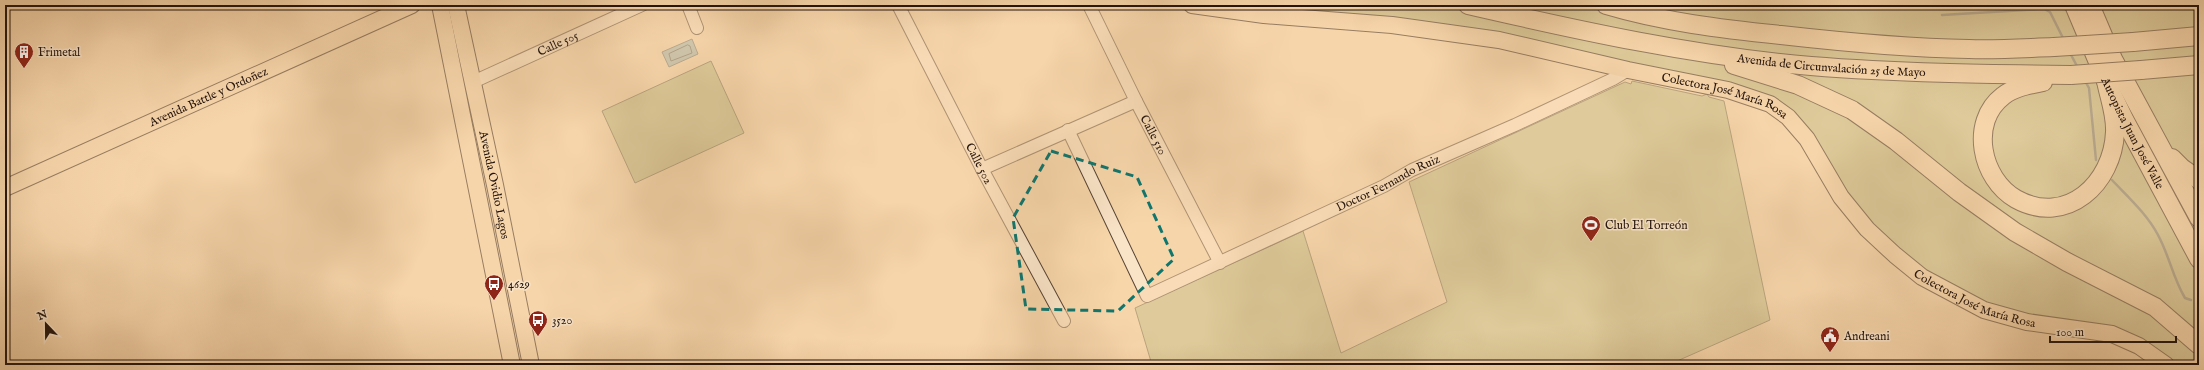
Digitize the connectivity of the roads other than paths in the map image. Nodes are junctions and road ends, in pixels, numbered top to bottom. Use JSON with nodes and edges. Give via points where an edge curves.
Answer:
{"nodes":[{"id":1,"x":412,"y":5,"type":"edge"},
{"id":2,"x":440,"y":5,"type":"edge"},
{"id":3,"x":456,"y":5,"type":"edge"},
{"id":4,"x":642,"y":5,"type":"edge"},
{"id":5,"x":688,"y":5,"type":"edge"},
{"id":6,"x":898,"y":5,"type":"edge"},
{"id":7,"x":1089,"y":5,"type":"edge"},
{"id":8,"x":1192,"y":5,"type":"edge"},
{"id":9,"x":1468,"y":5,"type":"edge"},
{"id":10,"x":1606,"y":5,"type":"edge"},
{"id":11,"x":2074,"y":5,"type":"edge"},
{"id":12,"x":2090,"y":5,"type":"edge"},
{"id":13,"x":697,"y":28,"type":"dead end"},
{"id":14,"x":2199,"y":36,"type":"edge"},
{"id":15,"x":1682,"y":49,"type":"junction"},
{"id":16,"x":2199,"y":65,"type":"edge"},
{"id":17,"x":2178,"y":68,"type":"junction"},
{"id":18,"x":2199,"y":68,"type":"edge"},
{"id":19,"x":1628,"y":70,"type":"junction"},
{"id":20,"x":2071,"y":76,"type":"junction"},
{"id":21,"x":2106,"y":81,"type":"junction"},
{"id":22,"x":473,"y":82,"type":"junction"},
{"id":23,"x":1136,"y":101,"type":"junction"},
{"id":24,"x":1068,"y":130,"type":"junction"},
{"id":25,"x":2153,"y":134,"type":"junction"},
{"id":26,"x":982,"y":169,"type":"junction"},
{"id":27,"x":2199,"y":180,"type":"edge"},
{"id":28,"x":5,"y":188,"type":"edge"},
{"id":29,"x":2199,"y":218,"type":"edge"},
{"id":30,"x":2199,"y":259,"type":"edge"},
{"id":31,"x":1220,"y":263,"type":"junction"},
{"id":32,"x":1064,"y":321,"type":"dead end"},
{"id":33,"x":2199,"y":345,"type":"edge"},
{"id":34,"x":512,"y":365,"type":"edge"},
{"id":35,"x":531,"y":365,"type":"edge"},
{"id":36,"x":2166,"y":365,"type":"edge"}],
"edges":[{"from":1,"to":28,"type":"main road","name":"Avenida Battle y Ordoñez"},
{"from":2,"to":34,"type":"main road","name":"Avenida Ovidio Lagos"},
{"from":3,"to":22,"type":"main road","name":"Avenida Ovidio Lagos"},
{"from":4,"to":22,"type":"street","name":"Calle 505"},
{"from":5,"to":13,"type":"street"},
{"from":6,"to":26,"type":"street","name":"Calle 502"},
{"from":7,"to":23,"type":"street","name":"Calle 510"},
{"from":8,"to":19,"type":"main road","name":"Colectora José María Rosa","via":[[1264,15],[1392,25],[1499,40]]},
{"from":9,"to":15,"type":"highway","name":"Avenida de Circunvalación 25 de Mayo","via":[[1577,30]]},
{"from":10,"to":14,"type":"highway","name":"Avenida de Circunvalación 25 de Mayo","bridge":true,"via":[[1636,14],[1733,30],[1969,49],[2054,47]]},
{"from":11,"to":21,"type":"highway","name":"Autopista Juan José Valle"},
{"from":12,"to":25,"type":"highway","name":"Autopista Juan José Valle","via":[[2113,59]]},
{"from":15,"to":20,"type":"highway","name":"Avenida de Circunvalación 25 de Mayo","via":[[1810,66],[1913,72]]},
{"from":15,"to":33,"type":"highway","via":[[1798,85],[1852,110],[1896,141],[1958,192],[2015,232],[2155,307]]},
{"from":16,"to":17,"type":"highway","name":"Avenida de Circunvalación 25 de Mayo"},
{"from":17,"to":18,"type":"highway"},
{"from":17,"to":20,"type":"highway","name":"Avenida de Circunvalación 25 de Mayo","bridge":true},
{"from":19,"to":31,"type":"street","name":"Doctor Fernando Ruiz"},
{"from":19,"to":36,"type":"main road","name":"Colectora José María Rosa","via":[[1728,90],[1770,104],[1788,117],[1807,139],[1841,197],[1867,229],[1922,276],[1950,293],[1984,310],[2027,322],[2112,334],[2139,346]]},
{"from":20,"to":21,"type":"highway","via":[[2020,87],[2004,95],[1993,105],[1986,118],[1982,143],[1992,175],[2016,198],[2032,205],[2051,207],[2069,204],[2088,194],[2101,179],[2109,164],[2116,130]]},
{"from":21,"to":30,"type":"highway","name":"Autopista Juan José Valle"},
{"from":22,"to":35,"type":"main road","name":"Avenida Ovidio Lagos"},
{"from":23,"to":24,"type":"street"},
{"from":23,"to":31,"type":"street","name":"Calle 510"},
{"from":24,"to":26,"type":"street"},
{"from":24,"to":31,"type":"street","name":"Doctor Fernando Ruiz","via":[[1147,296]]},
{"from":25,"to":27,"type":"highway","via":[[2182,168]]},
{"from":25,"to":29,"type":"highway","name":"Autopista Juan José Valle"},
{"from":26,"to":32,"type":"street","name":"Calle 502"}]}
